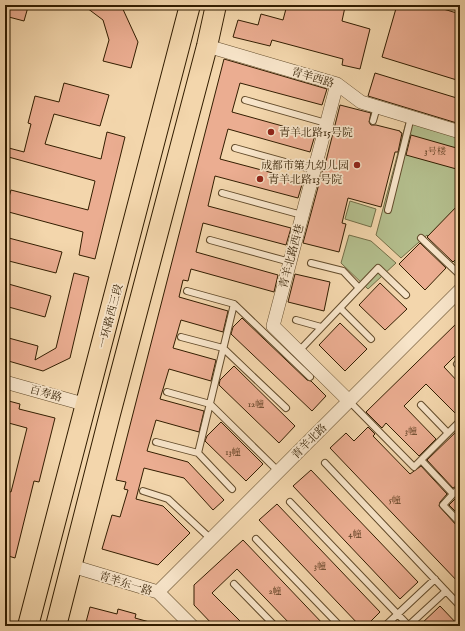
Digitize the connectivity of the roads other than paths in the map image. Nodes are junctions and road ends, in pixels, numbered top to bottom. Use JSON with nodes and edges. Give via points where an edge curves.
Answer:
{"nodes":[{"id":1,"x":216,"y":5,"type":"edge"},
{"id":2,"x":186,"y":7,"type":"edge"},
{"id":3,"x":207,"y":46,"type":"junction"},
{"id":4,"x":337,"y":84,"type":"junction"},
{"id":5,"x":245,"y":100,"type":"dead end"},
{"id":6,"x":377,"y":107,"type":"junction"},
{"id":7,"x":411,"y":117,"type":"junction"},
{"id":8,"x":373,"y":121,"type":"dead end"},
{"id":9,"x":326,"y":123,"type":"junction"},
{"id":10,"x":460,"y":132,"type":"edge"},
{"id":11,"x":235,"y":148,"type":"dead end"},
{"id":12,"x":314,"y":170,"type":"junction"},
{"id":13,"x":222,"y":194,"type":"dead end"},
{"id":14,"x":388,"y":210,"type":"dead end"},
{"id":15,"x":302,"y":215,"type":"junction"},
{"id":16,"x":421,"y":238,"type":"dead end"},
{"id":17,"x":210,"y":240,"type":"dead end"},
{"id":18,"x":290,"y":262,"type":"junction"},
{"id":19,"x":311,"y":263,"type":"dead end"},
{"id":20,"x":460,"y":275,"type":"edge"},
{"id":21,"x":359,"y":288,"type":"junction"},
{"id":22,"x":460,"y":290,"type":"edge"},
{"id":23,"x":187,"y":291,"type":"dead end"},
{"id":24,"x":406,"y":295,"type":"dead end"},
{"id":25,"x":234,"y":304,"type":"junction"},
{"id":26,"x":340,"y":308,"type":"junction"},
{"id":27,"x":296,"y":320,"type":"dead end"},
{"id":28,"x":321,"y":327,"type":"junction"},
{"id":29,"x":181,"y":337,"type":"dead end"},
{"id":30,"x":371,"y":339,"type":"dead end"},
{"id":31,"x":223,"y":348,"type":"junction"},
{"id":32,"x":299,"y":351,"type":"junction"},
{"id":33,"x":310,"y":377,"type":"dead end"},
{"id":34,"x":5,"y":382,"type":"edge"},
{"id":35,"x":167,"y":392,"type":"dead end"},
{"id":36,"x":349,"y":401,"type":"junction"},
{"id":37,"x":210,"y":404,"type":"junction"},
{"id":38,"x":87,"y":405,"type":"junction"},
{"id":39,"x":421,"y":405,"type":"dead end"},
{"id":40,"x":286,"y":408,"type":"dead end"},
{"id":41,"x":460,"y":421,"type":"edge"},
{"id":42,"x":448,"y":433,"type":"junction"},
{"id":43,"x":156,"y":442,"type":"dead end"},
{"id":44,"x":198,"y":453,"type":"junction"},
{"id":45,"x":421,"y":460,"type":"junction"},
{"id":46,"x":325,"y":463,"type":"dead end"},
{"id":47,"x":278,"y":471,"type":"junction"},
{"id":48,"x":460,"y":488,"type":"edge"},
{"id":49,"x":232,"y":489,"type":"dead end"},
{"id":50,"x":143,"y":492,"type":"dead end"},
{"id":51,"x":453,"y":494,"type":"junction"},
{"id":52,"x":290,"y":502,"type":"dead end"},
{"id":53,"x":460,"y":523,"type":"edge"},
{"id":54,"x":210,"y":539,"type":"junction"},
{"id":55,"x":256,"y":539,"type":"dead end"},
{"id":56,"x":72,"y":566,"type":"junction"},
{"id":57,"x":435,"y":579,"type":"junction"},
{"id":58,"x":234,"y":584,"type":"dead end"},
{"id":59,"x":446,"y":591,"type":"junction"},
{"id":60,"x":158,"y":592,"type":"junction"},
{"id":61,"x":460,"y":606,"type":"edge"},
{"id":62,"x":397,"y":614,"type":"junction"},
{"id":63,"x":187,"y":622,"type":"edge"},
{"id":64,"x":28,"y":626,"type":"edge"},
{"id":65,"x":56,"y":626,"type":"edge"},
{"id":66,"x":275,"y":626,"type":"edge"},
{"id":67,"x":340,"y":626,"type":"edge"},
{"id":68,"x":385,"y":626,"type":"edge"},
{"id":69,"x":408,"y":626,"type":"edge"}],
"edges":[{"from":1,"to":3,"type":"main road"},
{"from":2,"to":38,"type":"main road","name":"一环路西三段"},
{"from":3,"to":4,"type":"street","name":"青羊西路"},
{"from":3,"to":56,"type":"main road"},
{"from":4,"to":6,"type":"street","name":"青羊西路","via":[[361,102]]},
{"from":4,"to":9,"type":"street","name":"青羊北路西巷"},
{"from":5,"to":9,"type":"lane"},
{"from":6,"to":7,"type":"street","name":"青羊西路"},
{"from":6,"to":8,"type":"lane"},
{"from":7,"to":10,"type":"street","name":"青羊西路"},
{"from":7,"to":14,"type":"lane"},
{"from":9,"to":12,"type":"street","name":"青羊北路西巷"},
{"from":11,"to":12,"type":"lane"},
{"from":12,"to":15,"type":"street","name":"青羊北路西巷"},
{"from":13,"to":15,"type":"lane"},
{"from":15,"to":18,"type":"street","name":"青羊北路西巷"},
{"from":16,"to":20,"type":"lane"},
{"from":17,"to":18,"type":"lane"},
{"from":18,"to":32,"type":"street","name":"青羊北路西巷","via":[[273,326]]},
{"from":19,"to":21,"type":"lane","via":[[342,272]]},
{"from":21,"to":24,"type":"lane","via":[[378,268]]},
{"from":21,"to":26,"type":"lane"},
{"from":22,"to":36,"type":"street","name":"青羊北路"},
{"from":23,"to":25,"type":"lane"},
{"from":25,"to":31,"type":"lane"},
{"from":25,"to":33,"type":"lane"},
{"from":26,"to":28,"type":"lane"},
{"from":26,"to":30,"type":"lane"},
{"from":27,"to":28,"type":"lane"},
{"from":28,"to":32,"type":"lane"},
{"from":29,"to":31,"type":"lane"},
{"from":31,"to":37,"type":"lane"},
{"from":31,"to":40,"type":"lane"},
{"from":32,"to":36,"type":"street","name":"青羊北路西巷"},
{"from":34,"to":38,"type":"street","name":"百寿路"},
{"from":35,"to":37,"type":"lane"},
{"from":36,"to":45,"type":"lane","via":[[414,467]]},
{"from":36,"to":47,"type":"street","name":"青羊北路"},
{"from":37,"to":44,"type":"lane"},
{"from":37,"to":47,"type":"lane"},
{"from":38,"to":64,"type":"main road","name":"一环路西三段"},
{"from":39,"to":42,"type":"lane"},
{"from":41,"to":42,"type":"lane"},
{"from":42,"to":45,"type":"lane"},
{"from":43,"to":44,"type":"lane"},
{"from":44,"to":49,"type":"lane"},
{"from":45,"to":51,"type":"lane"},
{"from":46,"to":57,"type":"lane"},
{"from":47,"to":54,"type":"street","name":"青羊北路"},
{"from":48,"to":51,"type":"lane"},
{"from":50,"to":54,"type":"lane","via":[[168,499]]},
{"from":51,"to":53,"type":"lane","via":[[442,505]]},
{"from":52,"to":62,"type":"lane"},
{"from":54,"to":60,"type":"street","name":"青羊北路"},
{"from":55,"to":67,"type":"lane"},
{"from":56,"to":60,"type":"street","name":"青羊东一路"},
{"from":56,"to":65,"type":"main road"},
{"from":57,"to":59,"type":"lane"},
{"from":57,"to":62,"type":"lane"},
{"from":58,"to":66,"type":"lane"},
{"from":59,"to":61,"type":"lane"},
{"from":59,"to":69,"type":"lane"},
{"from":60,"to":63,"type":"street","name":"青羊东一路"},
{"from":62,"to":68,"type":"lane"},
{"from":62,"to":69,"type":"lane"}]}
